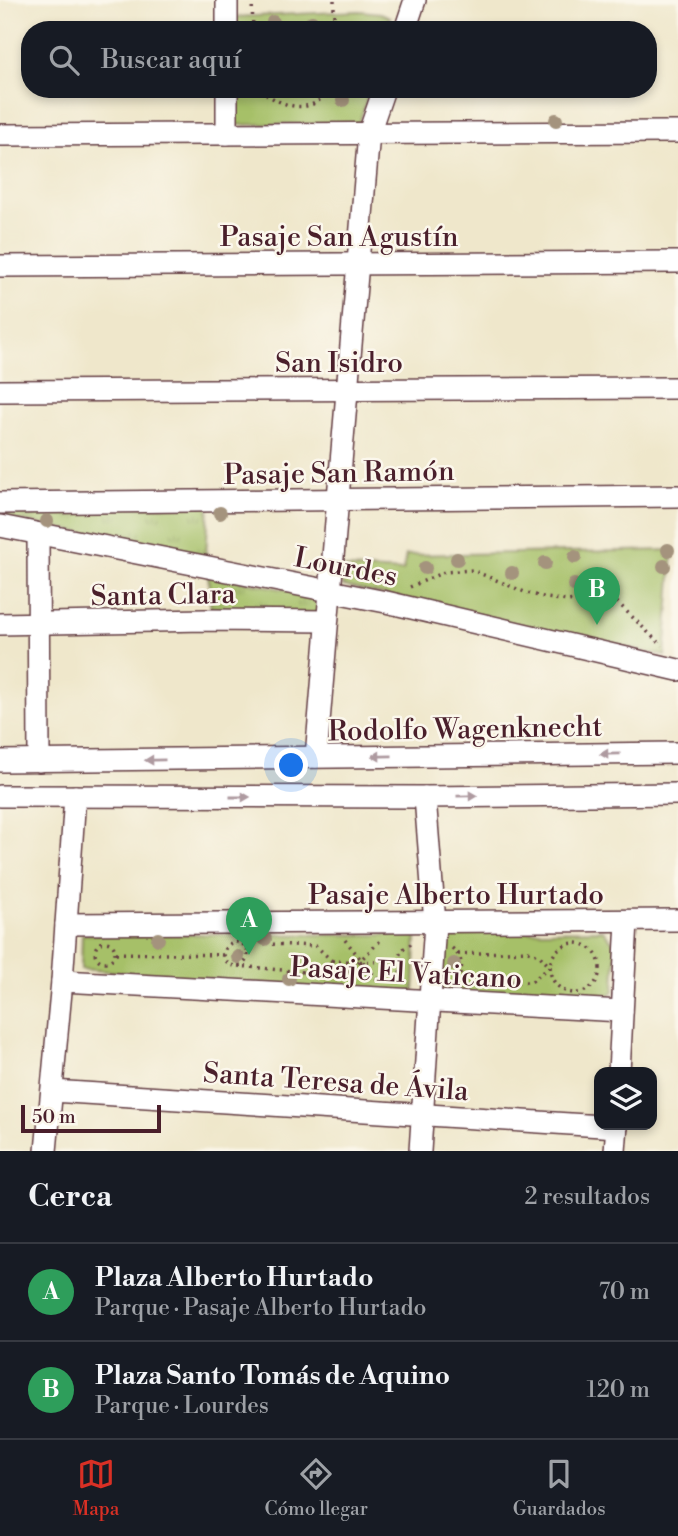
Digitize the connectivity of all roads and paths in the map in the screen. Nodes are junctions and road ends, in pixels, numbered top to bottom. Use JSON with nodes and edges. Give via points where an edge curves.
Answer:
{"nodes":[{"id":1,"x":227,"y":0,"type":"edge"},
{"id":2,"x":252,"y":0,"type":"edge"},
{"id":3,"x":334,"y":0,"type":"edge"},
{"id":4,"x":415,"y":0,"type":"edge"},
{"id":5,"x":227,"y":21,"type":"edge"},
{"id":6,"x":253,"y":21,"type":"edge"},
{"id":7,"x":334,"y":21,"type":"edge"},
{"id":8,"x":408,"y":21,"type":"edge"},
{"id":9,"x":227,"y":98,"type":"edge"},
{"id":10,"x":269,"y":98,"type":"edge"},
{"id":11,"x":320,"y":98,"type":"edge"},
{"id":12,"x":381,"y":98,"type":"edge"},
{"id":13,"x":678,"y":132,"type":"edge"},
{"id":14,"x":226,"y":134,"type":"junction"},
{"id":15,"x":369,"y":134,"type":"junction"},
{"id":16,"x":0,"y":135,"type":"edge"},
{"id":17,"x":678,"y":262,"type":"edge"},
{"id":18,"x":358,"y":264,"type":"junction"},
{"id":19,"x":0,"y":266,"type":"edge"},
{"id":20,"x":678,"y":388,"type":"edge"},
{"id":21,"x":347,"y":390,"type":"junction"},
{"id":22,"x":0,"y":391,"type":"edge"},
{"id":23,"x":678,"y":496,"type":"edge"},
{"id":24,"x":338,"y":500,"type":"junction"},
{"id":25,"x":0,"y":503,"type":"edge"},
{"id":26,"x":0,"y":526,"type":"edge"},
{"id":27,"x":38,"y":535,"type":"junction"},
{"id":28,"x":330,"y":592,"type":"junction"},
{"id":29,"x":386,"y":602,"type":"junction"},
{"id":30,"x":327,"y":621,"type":"junction"},
{"id":31,"x":0,"y":624,"type":"edge"},
{"id":32,"x":39,"y":624,"type":"junction"},
{"id":33,"x":673,"y":661,"type":"edge"},
{"id":34,"x":678,"y":753,"type":"edge"},
{"id":35,"x":316,"y":757,"type":"junction"},
{"id":36,"x":0,"y":761,"type":"edge"},
{"id":37,"x":39,"y":761,"type":"junction"},
{"id":38,"x":678,"y":794,"type":"edge"},
{"id":39,"x":0,"y":796,"type":"edge"},
{"id":40,"x":75,"y":796,"type":"junction"},
{"id":41,"x":425,"y":797,"type":"junction"},
{"id":42,"x":678,"y":920,"type":"edge"},
{"id":43,"x":627,"y":921,"type":"junction"},
{"id":44,"x":435,"y":923,"type":"junction"},
{"id":45,"x":66,"y":924,"type":"junction"},
{"id":46,"x":341,"y":934,"type":"dead end"},
{"id":47,"x":382,"y":939,"type":"dead end"},
{"id":48,"x":416,"y":942,"type":"dead end"},
{"id":49,"x":238,"y":943,"type":"junction"},
{"id":50,"x":251,"y":943,"type":"dead end"},
{"id":51,"x":264,"y":944,"type":"dead end"},
{"id":52,"x":116,"y":953,"type":"junction"},
{"id":53,"x":458,"y":954,"type":"dead end"},
{"id":54,"x":223,"y":955,"type":"junction"},
{"id":55,"x":332,"y":961,"type":"junction"},
{"id":56,"x":361,"y":961,"type":"junction"},
{"id":57,"x":395,"y":962,"type":"junction"},
{"id":58,"x":237,"y":966,"type":"junction"},
{"id":59,"x":550,"y":967,"type":"junction"},
{"id":60,"x":459,"y":977,"type":"dead end"},
{"id":61,"x":62,"y":981,"type":"junction"},
{"id":62,"x":406,"y":981,"type":"dead end"},
{"id":63,"x":338,"y":983,"type":"dead end"},
{"id":64,"x":381,"y":984,"type":"dead end"},
{"id":65,"x":430,"y":1002,"type":"junction"},
{"id":66,"x":622,"y":1011,"type":"junction"},
{"id":67,"x":619,"y":1067,"type":"edge"},
{"id":68,"x":52,"y":1091,"type":"junction"},
{"id":69,"x":422,"y":1115,"type":"junction"},
{"id":70,"x":594,"y":1125,"type":"edge"},
{"id":71,"x":617,"y":1130,"type":"edge"},
{"id":72,"x":46,"y":1151,"type":"edge"},
{"id":73,"x":420,"y":1151,"type":"edge"},
{"id":74,"x":615,"y":1151,"type":"edge"}],
"edges":[{"from":1,"to":5,"type":"street"},
{"from":2,"to":6,"type":"path"},
{"from":3,"to":7,"type":"path"},
{"from":4,"to":8,"type":"street"},
{"from":9,"to":14,"type":"street"},
{"from":10,"to":11,"type":"path","via":[[301,107]]},
{"from":12,"to":15,"type":"street"},
{"from":13,"to":15,"type":"street"},
{"from":14,"to":15,"type":"street"},
{"from":14,"to":16,"type":"street"},
{"from":15,"to":18,"type":"street"},
{"from":17,"to":18,"type":"street","name":"Pasaje San Agustín"},
{"from":18,"to":19,"type":"street","name":"Pasaje San Agustín"},
{"from":18,"to":21,"type":"street"},
{"from":20,"to":21,"type":"street","name":"San Isidro"},
{"from":21,"to":22,"type":"street","name":"San Isidro"},
{"from":21,"to":24,"type":"street"},
{"from":23,"to":24,"type":"street","name":"Pasaje San Ramón"},
{"from":24,"to":25,"type":"street","name":"Pasaje San Ramón"},
{"from":24,"to":28,"type":"street"},
{"from":26,"to":27,"type":"street","name":"Lourdes"},
{"from":27,"to":28,"type":"street","name":"Lourdes"},
{"from":27,"to":32,"type":"street"},
{"from":28,"to":29,"type":"street","name":"Lourdes"},
{"from":28,"to":30,"type":"street"},
{"from":29,"to":33,"type":"street","name":"Lourdes"},
{"from":29,"to":33,"type":"path","via":[[424,579],[472,570],[547,598],[568,601],[602,596],[618,603]]},
{"from":30,"to":32,"type":"street","name":"Santa Clara"},
{"from":30,"to":35,"type":"street"},
{"from":31,"to":32,"type":"street","name":"Santa Clara"},
{"from":32,"to":37,"type":"street"},
{"from":34,"to":35,"type":"street","name":"Rodolfo Wagenknecht","one_way":true},
{"from":35,"to":37,"type":"street","name":"Rodolfo Wagenknecht","one_way":true},
{"from":36,"to":37,"type":"street","name":"Rodolfo Wagenknecht"},
{"from":41,"to":38,"type":"street","one_way":true},
{"from":39,"to":40,"type":"street"},
{"from":40,"to":41,"type":"street","one_way":true},
{"from":40,"to":45,"type":"street"},
{"from":41,"to":44,"type":"street"},
{"from":42,"to":43,"type":"street","name":"Pasaje Alberto Hurtado"},
{"from":43,"to":44,"type":"street","name":"Pasaje Alberto Hurtado"},
{"from":43,"to":66,"type":"street"},
{"from":44,"to":45,"type":"street","name":"Pasaje Alberto Hurtado"},
{"from":44,"to":65,"type":"street"},
{"from":45,"to":61,"type":"street"},
{"from":46,"to":56,"type":"path"},
{"from":47,"to":56,"type":"path"},
{"from":48,"to":57,"type":"path","via":[[403,949]]},
{"from":49,"to":50,"type":"path"},
{"from":49,"to":54,"type":"path","via":[[229,945]]},
{"from":49,"to":58,"type":"path","via":[[248,949],[248,957]]},
{"from":51,"to":55,"type":"path","via":[[316,946]]},
{"from":52,"to":52,"type":"path","via":[[106,942],[94,950],[103,963],[114,959]]},
{"from":52,"to":54,"type":"path"},
{"from":53,"to":59,"type":"path","via":[[528,951]]},
{"from":54,"to":58,"type":"path","via":[[226,962]]},
{"from":55,"to":56,"type":"path"},
{"from":55,"to":58,"type":"path","via":[[314,973]]},
{"from":56,"to":57,"type":"path"},
{"from":56,"to":63,"type":"path"},
{"from":56,"to":64,"type":"path"},
{"from":57,"to":62,"type":"path"},
{"from":59,"to":59,"type":"path","via":[[555,953],[578,943],[595,955],[600,973],[589,989],[568,992],[555,984]]},
{"from":59,"to":60,"type":"path","via":[[526,982]]},
{"from":61,"to":65,"type":"street","name":"Pasaje El Vaticano"},
{"from":61,"to":68,"type":"street"},
{"from":65,"to":66,"type":"street","name":"Pasaje El Vaticano"},
{"from":65,"to":69,"type":"street"},
{"from":66,"to":67,"type":"street"},
{"from":68,"to":69,"type":"street","name":"Santa Teresa de Ávila"},
{"from":68,"to":72,"type":"street"},
{"from":69,"to":70,"type":"street","name":"Santa Teresa de Ávila"},
{"from":69,"to":73,"type":"street"},
{"from":71,"to":74,"type":"street"}]}
